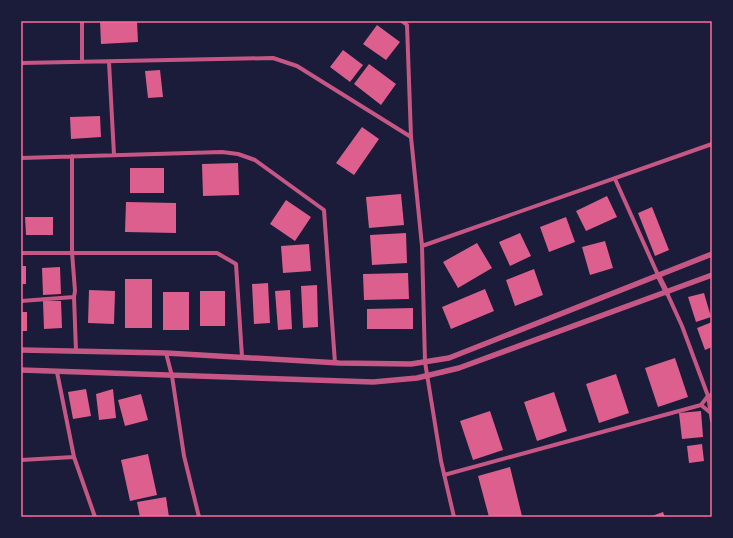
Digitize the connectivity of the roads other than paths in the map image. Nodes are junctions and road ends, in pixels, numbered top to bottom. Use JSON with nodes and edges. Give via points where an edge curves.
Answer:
{"nodes":[{"id":1,"x":82,"y":21,"type":"edge"},
{"id":2,"x":402,"y":21,"type":"edge"},
{"id":3,"x":82,"y":62,"type":"junction"},
{"id":4,"x":109,"y":62,"type":"junction"},
{"id":5,"x":21,"y":63,"type":"edge"},
{"id":6,"x":411,"y":137,"type":"junction"},
{"id":7,"x":712,"y":144,"type":"edge"},
{"id":8,"x":114,"y":155,"type":"junction"},
{"id":9,"x":72,"y":156,"type":"junction"},
{"id":10,"x":21,"y":158,"type":"edge"},
{"id":11,"x":615,"y":179,"type":"junction"},
{"id":12,"x":422,"y":246,"type":"junction"},
{"id":13,"x":72,"y":252,"type":"junction"},
{"id":14,"x":21,"y":253,"type":"edge"},
{"id":15,"x":712,"y":254,"type":"edge"},
{"id":16,"x":658,"y":275,"type":"junction"},
{"id":17,"x":712,"y":275,"type":"edge"},
{"id":18,"x":666,"y":293,"type":"junction"},
{"id":19,"x":74,"y":297,"type":"junction"},
{"id":20,"x":21,"y":301,"type":"edge"},
{"id":21,"x":21,"y":350,"type":"edge"},
{"id":22,"x":76,"y":351,"type":"junction"},
{"id":23,"x":166,"y":353,"type":"junction"},
{"id":24,"x":242,"y":357,"type":"junction"},
{"id":25,"x":425,"y":362,"type":"junction"},
{"id":26,"x":335,"y":363,"type":"junction"},
{"id":27,"x":21,"y":370,"type":"edge"},
{"id":28,"x":57,"y":372,"type":"junction"},
{"id":29,"x":172,"y":376,"type":"junction"},
{"id":30,"x":427,"y":376,"type":"junction"},
{"id":31,"x":710,"y":395,"type":"edge"},
{"id":32,"x":701,"y":405,"type":"junction"},
{"id":33,"x":711,"y":414,"type":"edge"},
{"id":34,"x":712,"y":421,"type":"edge"},
{"id":35,"x":74,"y":457,"type":"junction"},
{"id":36,"x":21,"y":460,"type":"edge"},
{"id":37,"x":444,"y":475,"type":"junction"},
{"id":38,"x":95,"y":517,"type":"edge"},
{"id":39,"x":199,"y":517,"type":"edge"},
{"id":40,"x":454,"y":517,"type":"edge"}],
"edges":[{"from":1,"to":3,"type":"street"},
{"from":2,"to":6,"type":"street","via":[[407,25]]},
{"from":3,"to":4,"type":"street"},
{"from":3,"to":5,"type":"street"},
{"from":4,"to":6,"type":"street","via":[[265,57],[281,60],[297,66]]},
{"from":4,"to":8,"type":"street"},
{"from":6,"to":12,"type":"street"},
{"from":7,"to":11,"type":"street"},
{"from":8,"to":9,"type":"street"},
{"from":8,"to":26,"type":"street","via":[[222,152],[238,154],[255,160],[324,210]]},
{"from":9,"to":10,"type":"street"},
{"from":9,"to":13,"type":"street"},
{"from":11,"to":12,"type":"street"},
{"from":11,"to":16,"type":"street"},
{"from":12,"to":25,"type":"street"},
{"from":13,"to":14,"type":"street"},
{"from":13,"to":19,"type":"street"},
{"from":13,"to":24,"type":"street","via":[[217,253],[236,264]]},
{"from":15,"to":16,"type":"street"},
{"from":16,"to":18,"type":"street"},
{"from":16,"to":25,"type":"street","via":[[449,358]]},
{"from":17,"to":18,"type":"street"},
{"from":18,"to":30,"type":"street","via":[[459,368]]},
{"from":18,"to":31,"type":"street"},
{"from":19,"to":20,"type":"street"},
{"from":19,"to":22,"type":"street"},
{"from":21,"to":22,"type":"street"},
{"from":22,"to":23,"type":"street"},
{"from":23,"to":24,"type":"street"},
{"from":23,"to":29,"type":"street"},
{"from":24,"to":26,"type":"street"},
{"from":25,"to":26,"type":"street"},
{"from":25,"to":30,"type":"street"},
{"from":27,"to":28,"type":"street"},
{"from":28,"to":29,"type":"street"},
{"from":28,"to":35,"type":"street"},
{"from":29,"to":30,"type":"street","via":[[373,382]]},
{"from":29,"to":39,"type":"street","via":[[184,456]]},
{"from":30,"to":37,"type":"street"},
{"from":31,"to":32,"type":"street"},
{"from":31,"to":33,"type":"street"},
{"from":32,"to":33,"type":"street"},
{"from":32,"to":37,"type":"street"},
{"from":33,"to":34,"type":"street"},
{"from":35,"to":36,"type":"street"},
{"from":35,"to":38,"type":"street"},
{"from":37,"to":40,"type":"street"}]}
